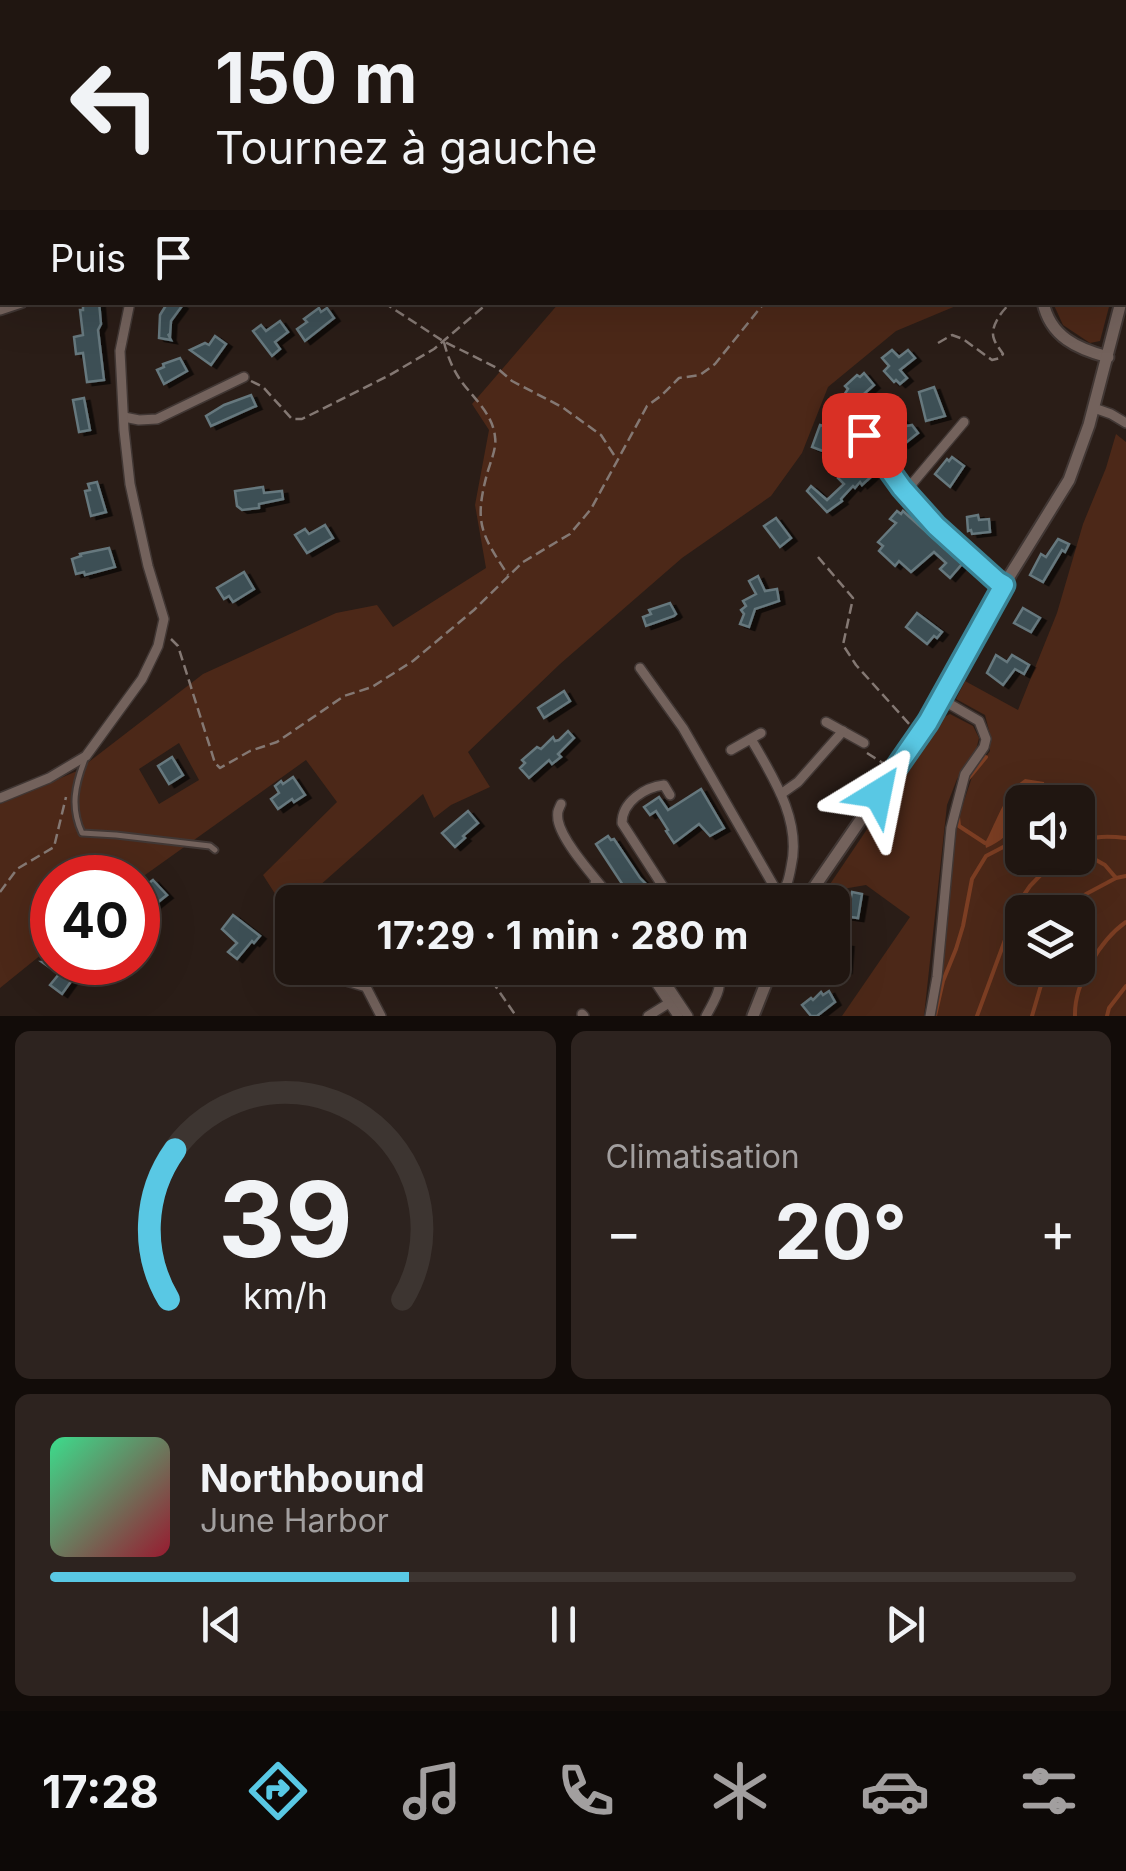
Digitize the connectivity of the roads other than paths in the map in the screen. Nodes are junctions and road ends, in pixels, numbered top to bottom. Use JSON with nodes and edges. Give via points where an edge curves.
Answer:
{"nodes":[{"id":1,"x":129,"y":305,"type":"edge"},
{"id":2,"x":1044,"y":305,"type":"edge"},
{"id":3,"x":1120,"y":309,"type":"edge"},
{"id":4,"x":1108,"y":358,"type":"junction"},
{"id":5,"x":244,"y":376,"type":"road end"},
{"id":6,"x":1094,"y":408,"type":"junction"},
{"id":7,"x":124,"y":417,"type":"junction"},
{"id":8,"x":964,"y":422,"type":"dead end"},
{"id":9,"x":1126,"y":423,"type":"edge"},
{"id":10,"x":864,"y":435,"type":"dead end"},
{"id":11,"x":905,"y":492,"type":"junction"},
{"id":12,"x":1004,"y":585,"type":"junction"},
{"id":13,"x":640,"y":668,"type":"dead end"},
{"id":14,"x":942,"y":699,"type":"junction"},
{"id":15,"x":826,"y":722,"type":"dead end"},
{"id":16,"x":844,"y":731,"type":"junction"},
{"id":17,"x":864,"y":743,"type":"road end"},
{"id":18,"x":731,"y":750,"type":"dead end"},
{"id":19,"x":86,"y":756,"type":"junction"},
{"id":20,"x":781,"y":794,"type":"junction"},
{"id":21,"x":670,"y":795,"type":"dead end"},
{"id":22,"x":0,"y":798,"type":"edge"},
{"id":23,"x":561,"y":804,"type":"dead end"},
{"id":24,"x":215,"y":850,"type":"dead end"},
{"id":25,"x":592,"y":876,"type":"junction"},
{"id":26,"x":596,"y":885,"type":"edge"},
{"id":27,"x":600,"y":885,"type":"edge"},
{"id":28,"x":662,"y":885,"type":"edge"},
{"id":29,"x":773,"y":885,"type":"edge"},
{"id":30,"x":787,"y":885,"type":"edge"},
{"id":31,"x":816,"y":885,"type":"edge"},
{"id":32,"x":357,"y":985,"type":"edge"},
{"id":33,"x":657,"y":985,"type":"edge"},
{"id":34,"x":667,"y":985,"type":"edge"},
{"id":35,"x":721,"y":985,"type":"edge"},
{"id":36,"x":765,"y":985,"type":"edge"},
{"id":37,"x":669,"y":1003,"type":"junction"},
{"id":38,"x":381,"y":1016,"type":"edge"},
{"id":39,"x":648,"y":1016,"type":"edge"},
{"id":40,"x":678,"y":1016,"type":"edge"},
{"id":41,"x":688,"y":1016,"type":"edge"},
{"id":42,"x":706,"y":1016,"type":"edge"},
{"id":43,"x":753,"y":1016,"type":"edge"},
{"id":44,"x":930,"y":1016,"type":"edge"}],
"edges":[{"from":1,"to":7,"type":"street","via":[[120,351]]},
{"from":2,"to":4,"type":"street","via":[[1068,341]]},
{"from":3,"to":4,"type":"street"},
{"from":4,"to":6,"type":"street"},
{"from":5,"to":7,"type":"street","via":[[157,418]]},
{"from":6,"to":9,"type":"street"},
{"from":6,"to":12,"type":"street","via":[[1069,480]]},
{"from":7,"to":19,"type":"street","via":[[130,484],[164,620],[142,679]]},
{"from":8,"to":11,"type":"street"},
{"from":10,"to":11,"type":"street"},
{"from":11,"to":12,"type":"street"},
{"from":12,"to":14,"type":"street"},
{"from":13,"to":29,"type":"street","via":[[684,728]]},
{"from":14,"to":31,"type":"street"},
{"from":14,"to":44,"type":"street","via":[[979,721],[986,739],[964,774],[951,828]]},
{"from":15,"to":16,"type":"street"},
{"from":16,"to":17,"type":"street"},
{"from":16,"to":20,"type":"street"},
{"from":18,"to":20,"type":"street","via":[[756,736]]},
{"from":19,"to":22,"type":"street"},
{"from":19,"to":24,"type":"lane","via":[[74,808],[82,834]]},
{"from":20,"to":30,"type":"street","via":[[794,834]]},
{"from":21,"to":28,"type":"street","via":[[658,785],[622,812],[622,823]]},
{"from":23,"to":25,"type":"street","via":[[561,830]]},
{"from":25,"to":26,"type":"street"},
{"from":25,"to":27,"type":"street"},
{"from":32,"to":38,"type":"street","via":[[366,988]]},
{"from":33,"to":37,"type":"street"},
{"from":34,"to":41,"type":"street"},
{"from":35,"to":42,"type":"street"},
{"from":36,"to":43,"type":"street"},
{"from":37,"to":39,"type":"street"},
{"from":37,"to":40,"type":"street"}]}
